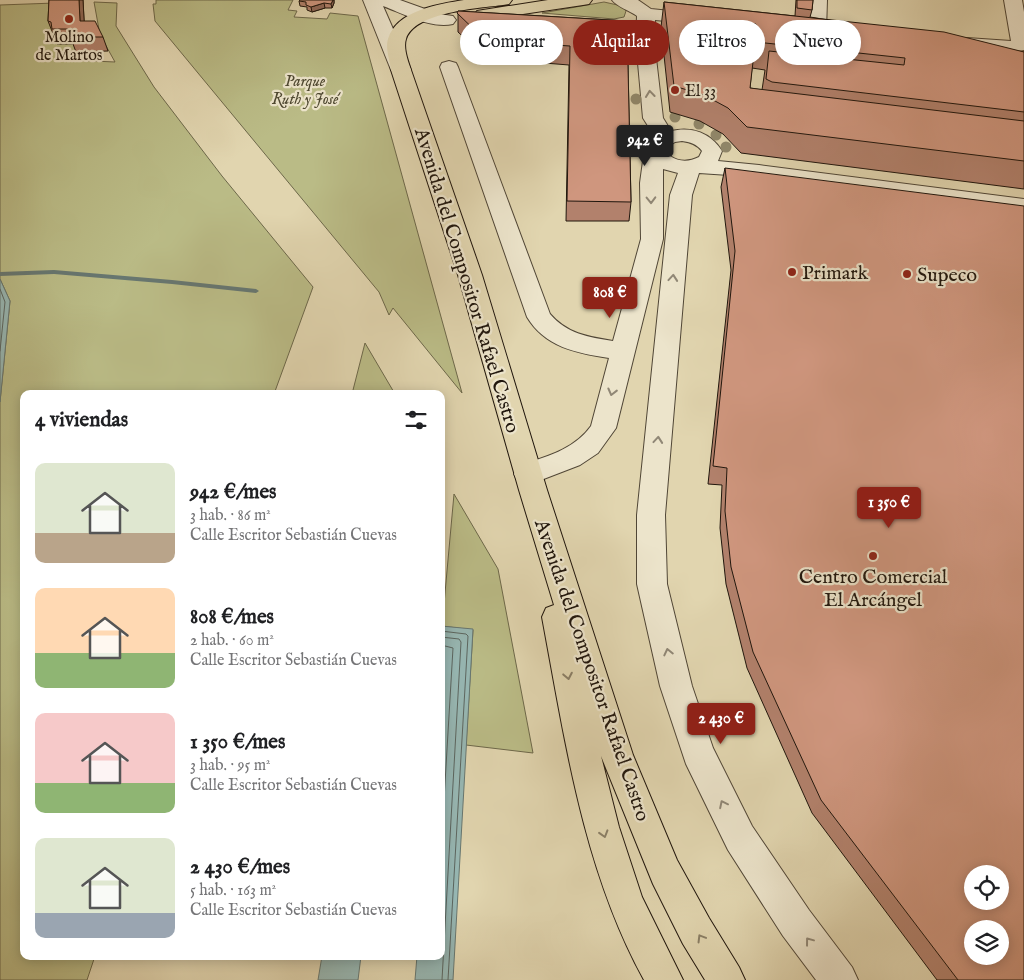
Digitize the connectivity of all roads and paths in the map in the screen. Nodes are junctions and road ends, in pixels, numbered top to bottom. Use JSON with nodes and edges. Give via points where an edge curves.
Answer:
{"nodes":[{"id":1,"x":372,"y":0,"type":"edge"},
{"id":2,"x":383,"y":0,"type":"edge"},
{"id":3,"x":503,"y":0,"type":"edge"},
{"id":4,"x":583,"y":0,"type":"edge"},
{"id":5,"x":621,"y":0,"type":"edge"},
{"id":6,"x":818,"y":0,"type":"edge"},
{"id":7,"x":1013,"y":0,"type":"edge"},
{"id":8,"x":414,"y":9,"type":"edge"},
{"id":9,"x":643,"y":12,"type":"edge"},
{"id":10,"x":488,"y":14,"type":"junction"},
{"id":11,"x":447,"y":20,"type":"junction"},
{"id":12,"x":558,"y":20,"type":"edge"},
{"id":13,"x":713,"y":20,"type":"edge"},
{"id":14,"x":823,"y":20,"type":"edge"},
{"id":15,"x":1022,"y":47,"type":"edge"},
{"id":16,"x":1015,"y":65,"type":"edge"},
{"id":17,"x":449,"y":67,"type":"dead end"},
{"id":18,"x":402,"y":70,"type":"junction"},
{"id":19,"x":662,"y":145,"type":"junction"},
{"id":20,"x":700,"y":162,"type":"junction"},
{"id":21,"x":1024,"y":206,"type":"edge"},
{"id":22,"x":623,"y":351,"type":"junction"},
{"id":23,"x":531,"y":482,"type":"junction"},
{"id":24,"x":664,"y":980,"type":"edge"},
{"id":25,"x":726,"y":980,"type":"edge"},
{"id":26,"x":839,"y":980,"type":"edge"}],
"edges":[{"from":1,"to":18,"type":"street"},
{"from":2,"to":8,"type":"street"},
{"from":3,"to":8,"type":"main road","via":[[445,9]]},
{"from":4,"to":10,"type":"main road"},
{"from":5,"to":9,"type":"street"},
{"from":6,"to":14,"type":"street"},
{"from":7,"to":15,"type":"street"},
{"from":8,"to":11,"type":"street"},
{"from":8,"to":18,"type":"main road","name":"Avenida del Compositor Rafael Castro","via":[[399,35],[397,50]]},
{"from":9,"to":13,"type":"street"},
{"from":19,"to":9,"type":"street","one_way":true,"via":[[653,118]]},
{"from":10,"to":11,"type":"main road"},
{"from":10,"to":12,"type":"street"},
{"from":11,"to":18,"type":"main road","via":[[429,26],[412,39]]},
{"from":15,"to":16,"type":"street","via":[[949,46]]},
{"from":17,"to":22,"type":"street","via":[[539,317],[557,337],[568,342]]},
{"from":18,"to":23,"type":"main road","name":"Avenida del Compositor Rafael Castro","via":[[470,275]]},
{"from":19,"to":20,"type":"street","via":[[660,157],[672,165]]},
{"from":19,"to":20,"type":"street","via":[[682,135],[705,142]]},
{"from":19,"to":22,"type":"street","one_way":true,"via":[[654,161],[651,183],[652,239]]},
{"from":20,"to":21,"type":"street"},
{"from":26,"to":20,"type":"street","one_way":true,"via":[[796,923],[740,838],[698,753],[676,686],[652,584],[650,515],[681,195]]},
{"from":22,"to":23,"type":"street","one_way":true,"via":[[598,438],[589,448]]},
{"from":23,"to":24,"type":"main road","name":"Avenida del Compositor Rafael Castro","one_way":true,"via":[[583,748],[602,827],[624,900],[644,946]]},
{"from":25,"to":23,"type":"main road","name":"Avenida del Compositor Rafael Castro","one_way":true,"via":[[665,872],[617,755]]}]}
